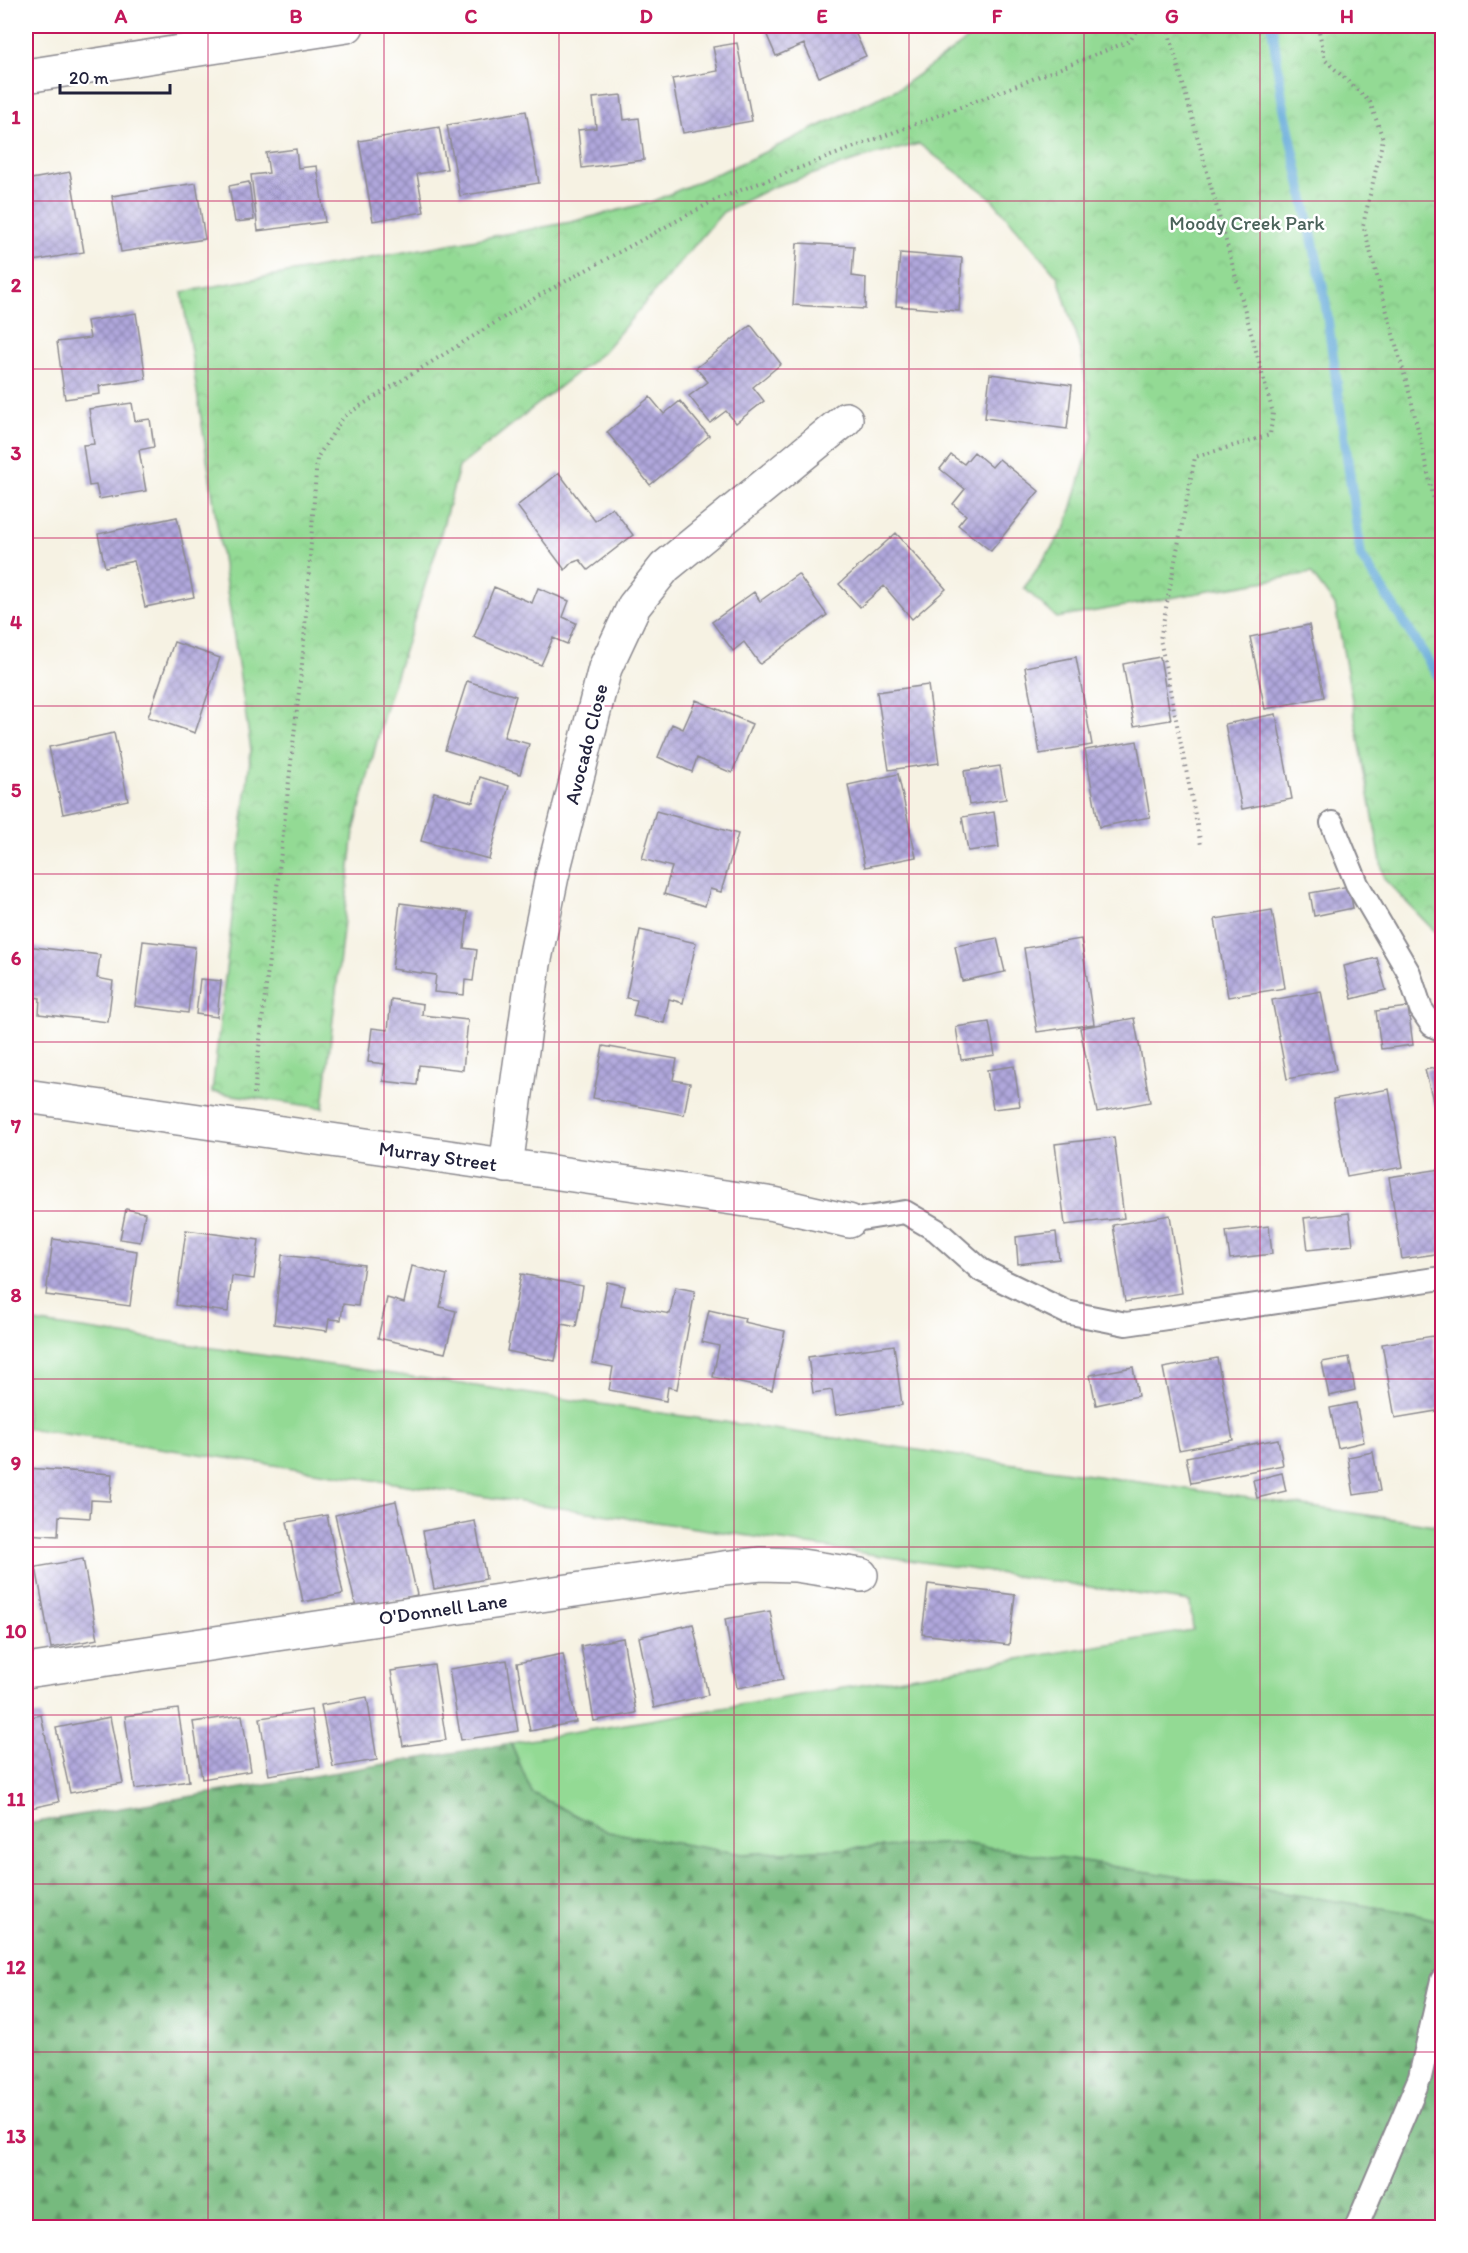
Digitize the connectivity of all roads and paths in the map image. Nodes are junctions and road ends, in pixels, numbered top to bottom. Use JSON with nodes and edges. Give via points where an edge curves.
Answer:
{"nodes":[{"id":1,"x":347,"y":26,"type":"edge"},
{"id":2,"x":1139,"y":26,"type":"edge"},
{"id":3,"x":1167,"y":26,"type":"edge"},
{"id":4,"x":1318,"y":26,"type":"edge"},
{"id":5,"x":26,"y":76,"type":"edge"},
{"id":6,"x":846,"y":419,"type":"dead end"},
{"id":7,"x":1443,"y":535,"type":"edge"},
{"id":8,"x":1332,"y":823,"type":"dead end"},
{"id":9,"x":1201,"y":845,"type":"dead end"},
{"id":10,"x":1443,"y":1030,"type":"edge"},
{"id":11,"x":26,"y":1096,"type":"edge"},
{"id":12,"x":251,"y":1129,"type":"junction"},
{"id":13,"x":506,"y":1166,"type":"junction"},
{"id":14,"x":849,"y":1221,"type":"joint"},
{"id":15,"x":1443,"y":1278,"type":"edge"},
{"id":16,"x":861,"y":1575,"type":"dead end"},
{"id":17,"x":26,"y":1671,"type":"edge"},
{"id":18,"x":1443,"y":1980,"type":"edge"},
{"id":19,"x":1356,"y":2228,"type":"edge"}],
"edges":[{"from":1,"to":5,"type":"street"},
{"from":2,"to":12,"type":"path","via":[[1130,41],[717,199],[540,295],[344,416],[317,458],[303,655]]},
{"from":3,"to":9,"type":"path","via":[[1273,413],[1270,435],[1195,458],[1160,639]]},
{"from":4,"to":7,"type":"path","via":[[1325,60],[1370,102],[1383,138],[1363,225]]},
{"from":6,"to":13,"type":"street","name":"Avocado Close","via":[[665,567],[633,606],[606,668],[552,876],[534,964]]},
{"from":8,"to":10,"type":"lane","via":[[1357,884],[1409,973],[1421,1009],[1432,1025]]},
{"from":11,"to":12,"type":"street","name":"Murray Street"},
{"from":12,"to":13,"type":"street","name":"Murray Street"},
{"from":13,"to":14,"type":"street","name":"Murray Street","via":[[774,1204]]},
{"from":14,"to":15,"type":"lane","via":[[904,1212],[936,1230],[981,1270],[1066,1312],[1126,1324]]},
{"from":16,"to":17,"type":"street","name":"O'Donnell Lane","via":[[795,1565],[724,1568]]},
{"from":18,"to":19,"type":"lane","via":[[1420,2077]]}]}
